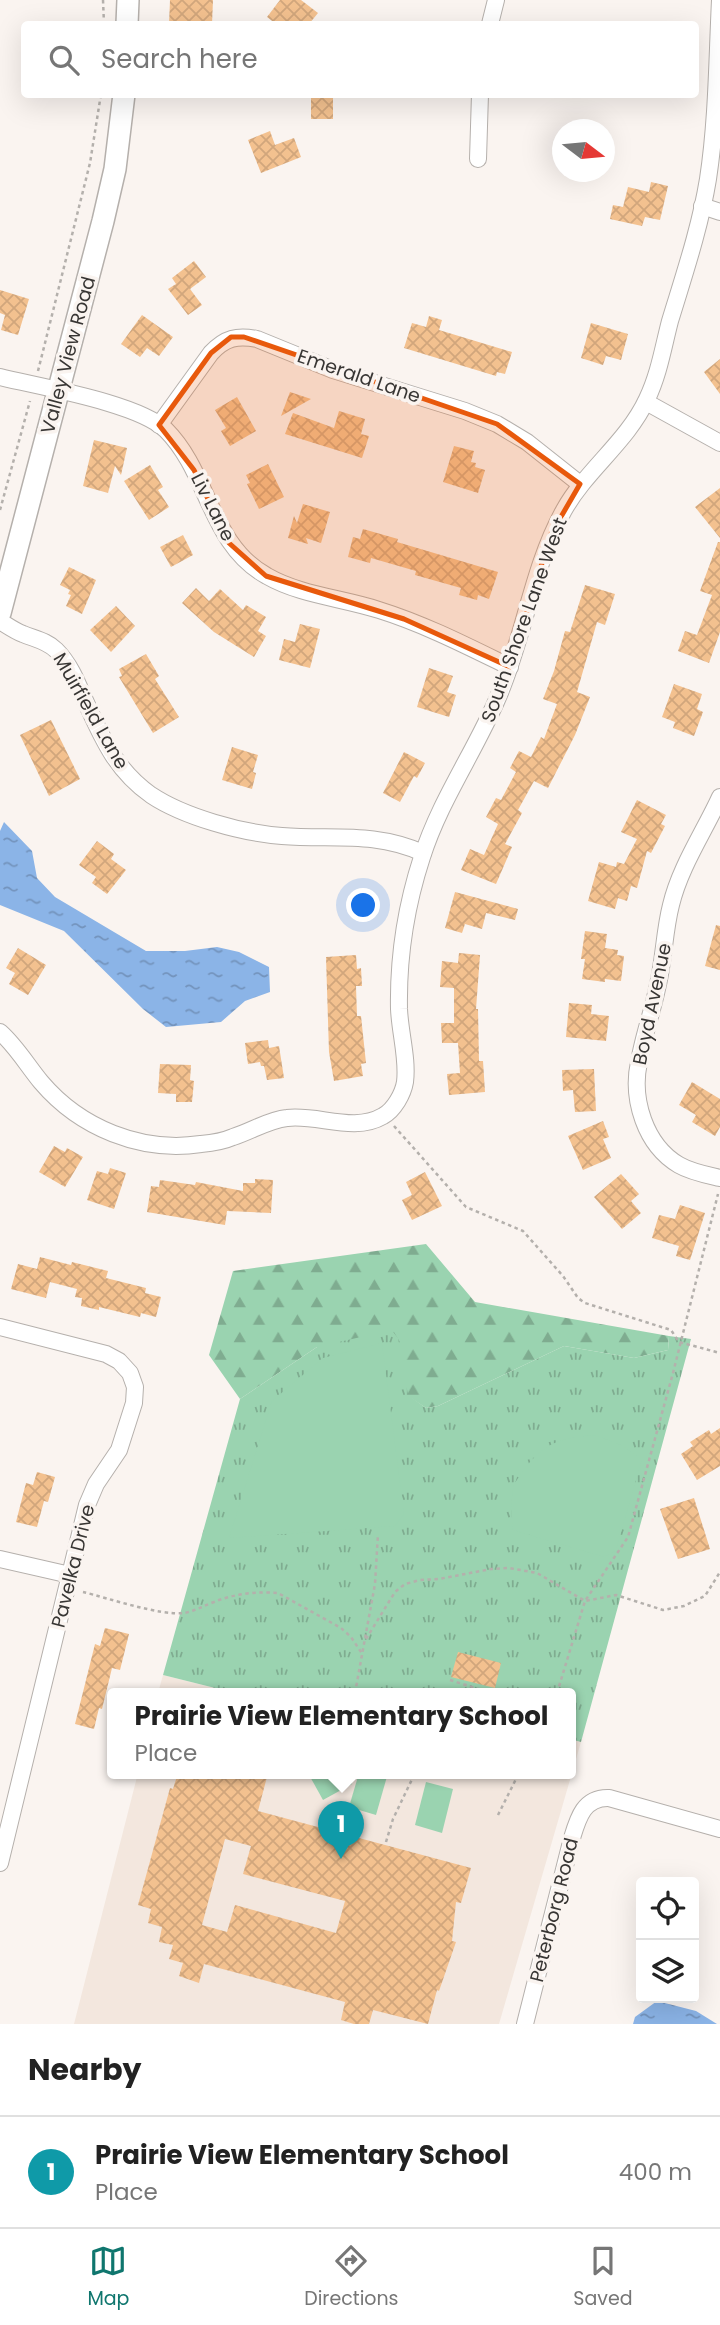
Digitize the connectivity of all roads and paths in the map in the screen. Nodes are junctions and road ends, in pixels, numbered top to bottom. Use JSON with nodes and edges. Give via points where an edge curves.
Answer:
{"nodes":[{"id":1,"x":103,"y":0,"type":"edge"},
{"id":2,"x":128,"y":0,"type":"edge"},
{"id":3,"x":496,"y":0,"type":"edge"},
{"id":4,"x":720,"y":0,"type":"edge"},
{"id":5,"x":104,"y":21,"type":"edge"},
{"id":6,"x":127,"y":21,"type":"edge"},
{"id":7,"x":491,"y":21,"type":"edge"},
{"id":8,"x":100,"y":98,"type":"edge"},
{"id":9,"x":124,"y":98,"type":"edge"},
{"id":10,"x":480,"y":98,"type":"edge"},
{"id":11,"x":478,"y":159,"type":"dead end"},
{"id":12,"x":702,"y":206,"type":"junction"},
{"id":13,"x":720,"y":212,"type":"edge"},
{"id":14,"x":0,"y":377,"type":"edge"},
{"id":15,"x":34,"y":386,"type":"junction"},
{"id":16,"x":58,"y":390,"type":"junction"},
{"id":17,"x":646,"y":402,"type":"junction"},
{"id":18,"x":159,"y":425,"type":"junction"},
{"id":19,"x":720,"y":443,"type":"edge"},
{"id":20,"x":580,"y":484,"type":"junction"},
{"id":21,"x":0,"y":510,"type":"edge"},
{"id":22,"x":0,"y":613,"type":"edge"},
{"id":23,"x":0,"y":621,"type":"edge"},
{"id":24,"x":510,"y":667,"type":"junction"},
{"id":25,"x":720,"y":797,"type":"edge"},
{"id":26,"x":423,"y":853,"type":"junction"},
{"id":27,"x":0,"y":1031,"type":"edge"},
{"id":28,"x":385,"y":1115,"type":"junction"},
{"id":29,"x":720,"y":1178,"type":"edge"},
{"id":30,"x":720,"y":1188,"type":"edge"},
{"id":31,"x":0,"y":1327,"type":"edge"},
{"id":32,"x":680,"y":1342,"type":"junction"},
{"id":33,"x":720,"y":1353,"type":"edge"},
{"id":34,"x":379,"y":1534,"type":"dead end"},
{"id":35,"x":0,"y":1559,"type":"edge"},
{"id":36,"x":720,"y":1572,"type":"edge"},
{"id":37,"x":69,"y":1575,"type":"junction"},
{"id":38,"x":83,"y":1592,"type":"dead end"},
{"id":39,"x":585,"y":1601,"type":"junction"},
{"id":40,"x":366,"y":1639,"type":"junction"},
{"id":41,"x":363,"y":1655,"type":"junction"},
{"id":42,"x":450,"y":1680,"type":"dead end"},
{"id":43,"x":356,"y":1688,"type":"edge"},
{"id":44,"x":475,"y":1688,"type":"edge"},
{"id":45,"x":559,"y":1688,"type":"edge"},
{"id":46,"x":412,"y":1779,"type":"edge"},
{"id":47,"x":516,"y":1779,"type":"edge"},
{"id":48,"x":498,"y":1815,"type":"dead end"},
{"id":49,"x":720,"y":1829,"type":"edge"},
{"id":50,"x":386,"y":1842,"type":"dead end"},
{"id":51,"x":0,"y":1863,"type":"edge"},
{"id":52,"x":525,"y":2024,"type":"edge"}],
"edges":[{"from":1,"to":5,"type":"path"},
{"from":2,"to":6,"type":"street"},
{"from":3,"to":7,"type":"street"},
{"from":4,"to":12,"type":"street","name":"South Shore Lane West","via":[[715,113]]},
{"from":8,"to":15,"type":"path","via":[[90,163]]},
{"from":9,"to":16,"type":"street","name":"Valley View Road","via":[[115,169]]},
{"from":10,"to":11,"type":"street"},
{"from":12,"to":13,"type":"street"},
{"from":12,"to":17,"type":"street","name":"South Shore Lane West","via":[[660,366]]},
{"from":14,"to":15,"type":"street","name":"Liv Lane"},
{"from":15,"to":16,"type":"street","name":"Liv Lane"},
{"from":15,"to":21,"type":"path"},
{"from":16,"to":18,"type":"street","name":"Liv Lane","via":[[133,412]]},
{"from":16,"to":22,"type":"street","name":"Valley View Road"},
{"from":17,"to":19,"type":"street"},
{"from":17,"to":20,"type":"street","name":"South Shore Lane West","via":[[628,430]]},
{"from":18,"to":20,"type":"street","name":"Emerald Lane","via":[[220,343],[244,337],[497,424]]},
{"from":18,"to":24,"type":"street","name":"Liv Lane","via":[[188,459],[229,543],[266,576],[404,619]]},
{"from":20,"to":24,"type":"street","name":"South Shore Lane West","via":[[551,534]]},
{"from":23,"to":26,"type":"street","name":"Muirfield Lane","via":[[54,648],[66,662],[115,761],[152,796],[193,816],[237,829],[281,836],[355,836]]},
{"from":24,"to":26,"type":"street","name":"South Shore Lane West"},
{"from":25,"to":29,"type":"street","name":"Boyd Avenue","via":[[671,904],[662,971],[636,1085],[639,1109],[661,1150],[679,1165]]},
{"from":26,"to":28,"type":"street","name":"South Shore Lane West","via":[[408,905],[400,959],[405,1085]]},
{"from":27,"to":28,"type":"street","via":[[68,1109],[97,1128],[130,1140],[198,1145],[232,1138],[284,1118],[348,1123]]},
{"from":28,"to":32,"type":"path","via":[[466,1207],[523,1231],[578,1298],[671,1330]]},
{"from":30,"to":32,"type":"path"},
{"from":31,"to":37,"type":"street","name":"Pavelka Drive","via":[[106,1354],[130,1373],[135,1387],[119,1450],[87,1505]]},
{"from":32,"to":33,"type":"path"},
{"from":32,"to":39,"type":"path","via":[[628,1537]]},
{"from":34,"to":40,"type":"path"},
{"from":35,"to":37,"type":"street"},
{"from":36,"to":39,"type":"path","via":[[705,1596],[674,1609],[654,1608],[616,1595]]},
{"from":37,"to":51,"type":"street","name":"Pavelka Drive"},
{"from":38,"to":41,"type":"path","via":[[172,1614],[234,1596],[278,1593],[341,1628]]},
{"from":39,"to":40,"type":"path","via":[[537,1573],[509,1568],[419,1580],[395,1592]]},
{"from":39,"to":45,"type":"path"},
{"from":40,"to":41,"type":"path"},
{"from":41,"to":43,"type":"path"},
{"from":42,"to":44,"type":"path"},
{"from":46,"to":50,"type":"path"},
{"from":47,"to":48,"type":"path"},
{"from":49,"to":52,"type":"street","name":"Peterborg Road","via":[[609,1798],[591,1801],[575,1827]]}]}
